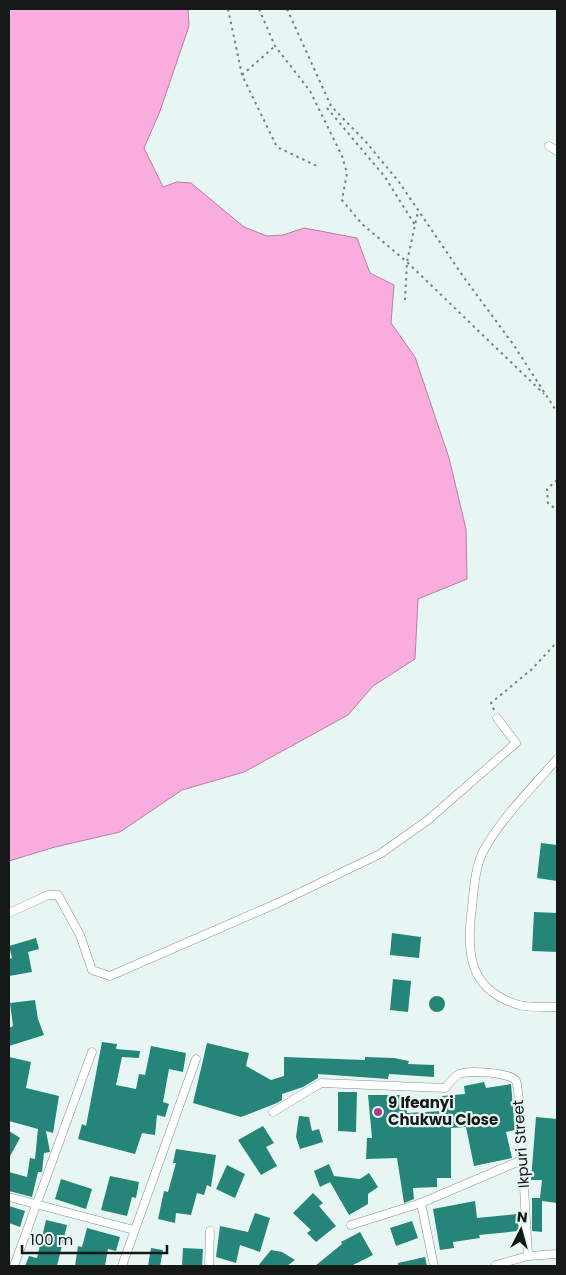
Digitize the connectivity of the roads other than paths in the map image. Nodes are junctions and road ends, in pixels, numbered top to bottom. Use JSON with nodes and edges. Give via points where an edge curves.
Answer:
{"nodes":[{"id":1,"x":549,"y":146,"type":"dead end"},
{"id":2,"x":557,"y":151,"type":"edge"},
{"id":3,"x":497,"y":718,"type":"road end"},
{"id":4,"x":557,"y":759,"type":"edge"},
{"id":5,"x":9,"y":913,"type":"edge"},
{"id":6,"x":557,"y":1008,"type":"edge"},
{"id":7,"x":92,"y":1052,"type":"dead end"},
{"id":8,"x":196,"y":1058,"type":"dead end"},
{"id":9,"x":273,"y":1112,"type":"dead end"},
{"id":10,"x":522,"y":1160,"type":"junction"},
{"id":11,"x":9,"y":1197,"type":"edge"},
{"id":12,"x":421,"y":1203,"type":"junction"},
{"id":13,"x":35,"y":1204,"type":"junction"},
{"id":14,"x":351,"y":1225,"type":"dead end"},
{"id":15,"x":134,"y":1230,"type":"junction"},
{"id":16,"x":210,"y":1231,"type":"dead end"},
{"id":17,"x":557,"y":1254,"type":"edge"},
{"id":18,"x":528,"y":1256,"type":"junction"},
{"id":19,"x":496,"y":1265,"type":"dead end"},
{"id":20,"x":14,"y":1266,"type":"edge"},
{"id":21,"x":122,"y":1266,"type":"edge"},
{"id":22,"x":209,"y":1266,"type":"edge"},
{"id":23,"x":434,"y":1266,"type":"edge"}],
"edges":[{"from":1,"to":2,"type":"street"},
{"from":3,"to":5,"type":"street","via":[[516,743],[428,820],[380,854],[280,902],[110,976],[92,970],[80,934],[58,895],[48,894]]},
{"from":4,"to":6,"type":"street","via":[[484,849],[475,882],[470,924],[470,958],[478,976],[492,992],[520,1005]]},
{"from":7,"to":13,"type":"street"},
{"from":8,"to":15,"type":"street"},
{"from":9,"to":10,"type":"street","name":"Ikpuri Street","via":[[321,1083],[445,1088],[463,1073],[502,1074],[516,1081]]},
{"from":10,"to":12,"type":"street"},
{"from":10,"to":18,"type":"street","name":"Ikpuri Street"},
{"from":11,"to":13,"type":"street"},
{"from":12,"to":14,"type":"street"},
{"from":12,"to":23,"type":"street"},
{"from":13,"to":15,"type":"street"},
{"from":13,"to":20,"type":"street"},
{"from":15,"to":21,"type":"street"},
{"from":16,"to":22,"type":"street"},
{"from":17,"to":18,"type":"street"},
{"from":18,"to":19,"type":"street"}]}
